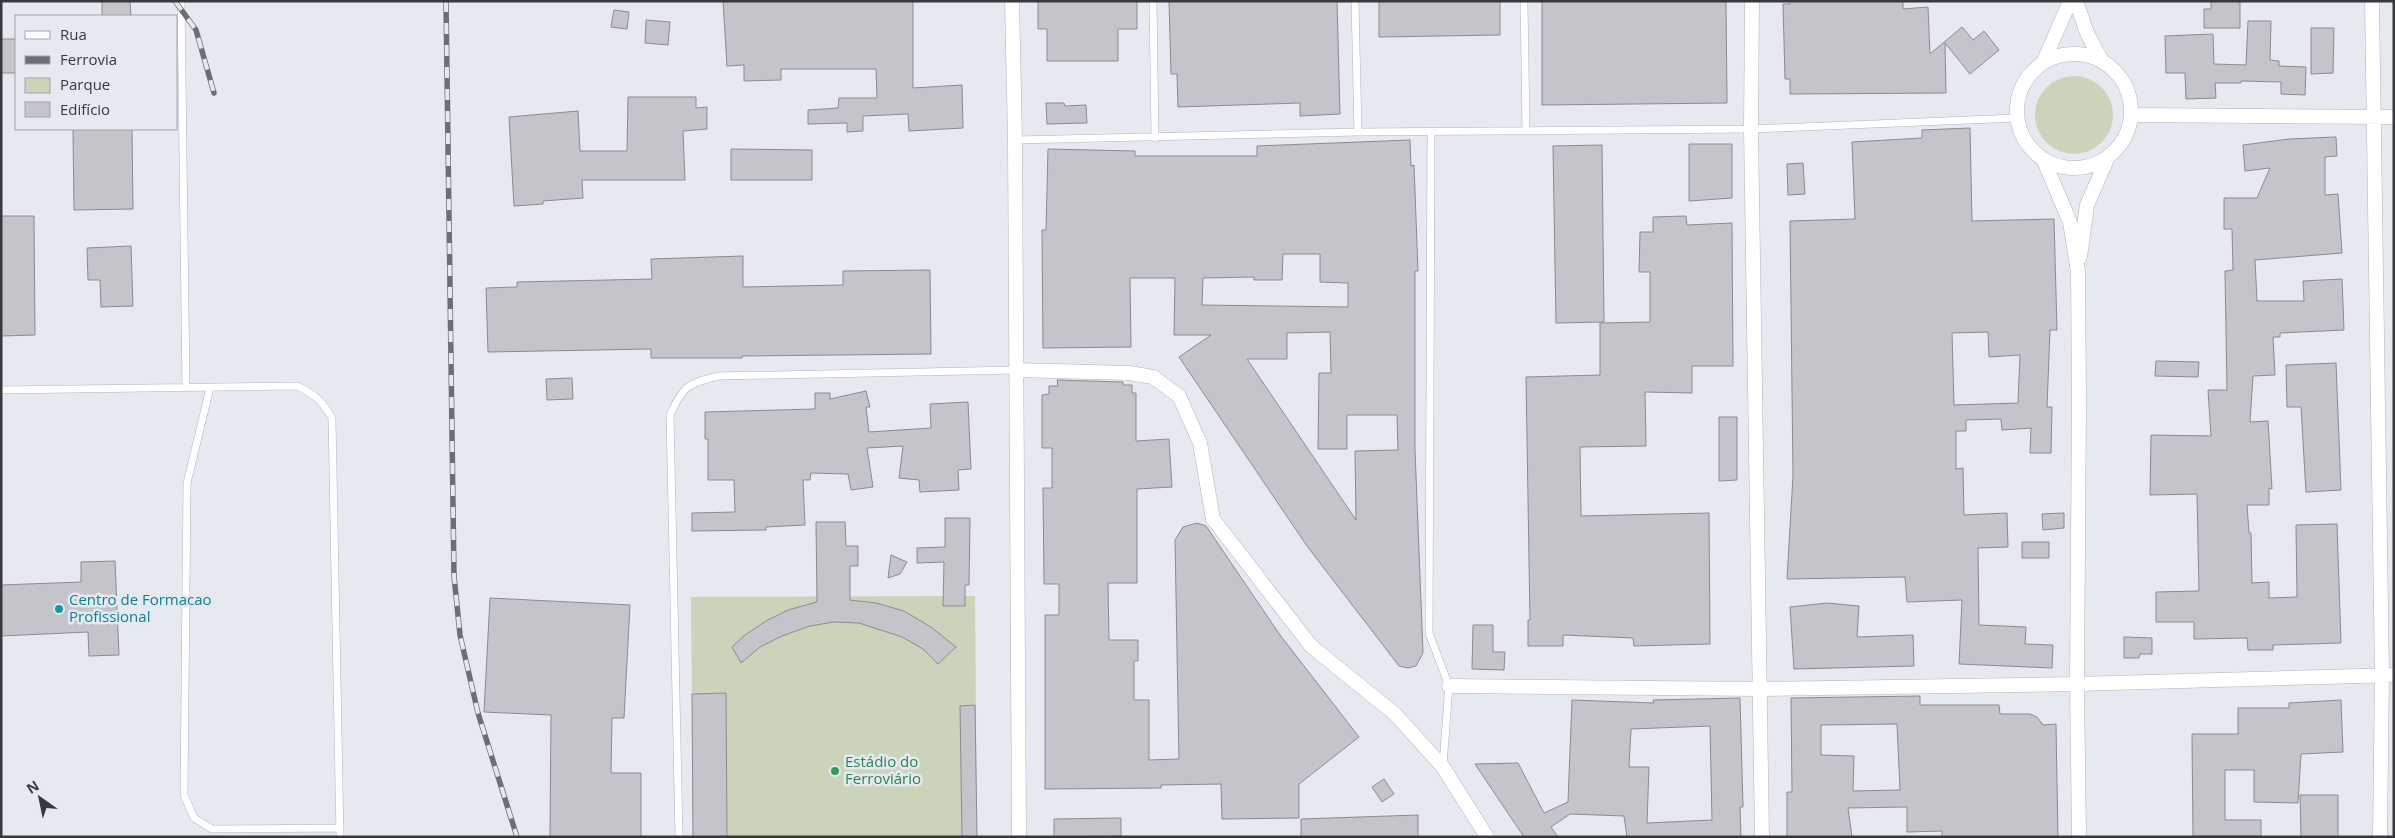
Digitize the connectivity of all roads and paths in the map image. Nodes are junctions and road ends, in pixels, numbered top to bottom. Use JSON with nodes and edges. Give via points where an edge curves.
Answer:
{"nodes":[{"id":1,"x":181,"y":1,"type":"edge"},
{"id":2,"x":1012,"y":1,"type":"edge"},
{"id":3,"x":1153,"y":1,"type":"edge"},
{"id":4,"x":1355,"y":1,"type":"edge"},
{"id":5,"x":1524,"y":1,"type":"edge"},
{"id":6,"x":1752,"y":1,"type":"edge"},
{"id":7,"x":2070,"y":1,"type":"edge"},
{"id":8,"x":2076,"y":1,"type":"edge"},
{"id":9,"x":2372,"y":1,"type":"edge"},
{"id":10,"x":2102,"y":61,"type":"junction"},
{"id":11,"x":2043,"y":63,"type":"junction"},
{"id":12,"x":2131,"y":116,"type":"junction"},
{"id":13,"x":2394,"y":117,"type":"edge"},
{"id":14,"x":2017,"y":118,"type":"junction"},
{"id":15,"x":2374,"y":118,"type":"junction"},
{"id":16,"x":1751,"y":129,"type":"junction"},
{"id":17,"x":1526,"y":130,"type":"junction"},
{"id":18,"x":1358,"y":132,"type":"junction"},
{"id":19,"x":1431,"y":132,"type":"junction"},
{"id":20,"x":1155,"y":138,"type":"junction"},
{"id":21,"x":1016,"y":140,"type":"junction"},
{"id":22,"x":2108,"y":157,"type":"junction"},
{"id":23,"x":2044,"y":160,"type":"junction"},
{"id":24,"x":2078,"y":272,"type":"junction"},
{"id":25,"x":1016,"y":370,"type":"junction"},
{"id":26,"x":186,"y":388,"type":"junction"},
{"id":27,"x":210,"y":388,"type":"junction"},
{"id":28,"x":1,"y":390,"type":"edge"},
{"id":29,"x":2388,"y":675,"type":"edge"},
{"id":30,"x":2077,"y":684,"type":"junction"},
{"id":31,"x":1449,"y":686,"type":"junction"},
{"id":32,"x":1760,"y":689,"type":"junction"},
{"id":33,"x":1443,"y":768,"type":"junction"},
{"id":34,"x":340,"y":828,"type":"junction"},
{"id":35,"x":1485,"y":836,"type":"edge"},
{"id":36,"x":340,"y":837,"type":"edge"},
{"id":37,"x":678,"y":837,"type":"edge"},
{"id":38,"x":1019,"y":837,"type":"edge"},
{"id":39,"x":1762,"y":837,"type":"edge"},
{"id":40,"x":2079,"y":837,"type":"edge"},
{"id":41,"x":2380,"y":837,"type":"edge"}],
"edges":[{"from":1,"to":26,"type":"lane"},
{"from":2,"to":21,"type":"street"},
{"from":3,"to":20,"type":"lane"},
{"from":4,"to":18,"type":"lane"},
{"from":5,"to":17,"type":"lane"},
{"from":6,"to":16,"type":"street"},
{"from":7,"to":11,"type":"street"},
{"from":8,"to":10,"type":"street","via":[[2087,33]]},
{"from":9,"to":15,"type":"street"},
{"from":10,"to":11,"type":"street","via":[[2072,54]]},
{"from":10,"to":12,"type":"street","via":[[2124,84],[2130,99]]},
{"from":11,"to":14,"type":"street","via":[[2022,86]]},
{"from":12,"to":15,"type":"street"},
{"from":12,"to":22,"type":"street","via":[[2120,146]]},
{"from":13,"to":15,"type":"street"},
{"from":14,"to":16,"type":"lane"},
{"from":14,"to":23,"type":"street","via":[[2021,135],[2030,149]]},
{"from":15,"to":29,"type":"street"},
{"from":16,"to":17,"type":"lane"},
{"from":16,"to":32,"type":"street"},
{"from":17,"to":19,"type":"lane"},
{"from":18,"to":19,"type":"lane"},
{"from":18,"to":20,"type":"lane"},
{"from":19,"to":31,"type":"lane","via":[[1429,633]]},
{"from":20,"to":21,"type":"lane"},
{"from":21,"to":25,"type":"street"},
{"from":22,"to":23,"type":"street","via":[[2077,169],[2060,167]]},
{"from":22,"to":24,"type":"street","via":[[2087,205]]},
{"from":23,"to":24,"type":"street","via":[[2070,222]]},
{"from":24,"to":30,"type":"street"},
{"from":25,"to":33,"type":"street","via":[[1152,376],[1179,396],[1200,443],[1213,519],[1311,646],[1395,714]]},
{"from":25,"to":37,"type":"lane","via":[[719,376],[696,381],[679,393],[670,415]]},
{"from":25,"to":38,"type":"street"},
{"from":26,"to":27,"type":"lane"},
{"from":26,"to":28,"type":"lane"},
{"from":27,"to":34,"type":"lane","via":[[297,386],[314,394],[332,418]]},
{"from":27,"to":34,"type":"lane","via":[[187,483],[184,795],[194,818],[212,829]]},
{"from":29,"to":30,"type":"street"},
{"from":29,"to":41,"type":"street"},
{"from":30,"to":32,"type":"street"},
{"from":30,"to":40,"type":"street"},
{"from":31,"to":32,"type":"street"},
{"from":31,"to":33,"type":"lane"},
{"from":32,"to":39,"type":"street"},
{"from":33,"to":35,"type":"street"},
{"from":34,"to":36,"type":"lane"}]}
